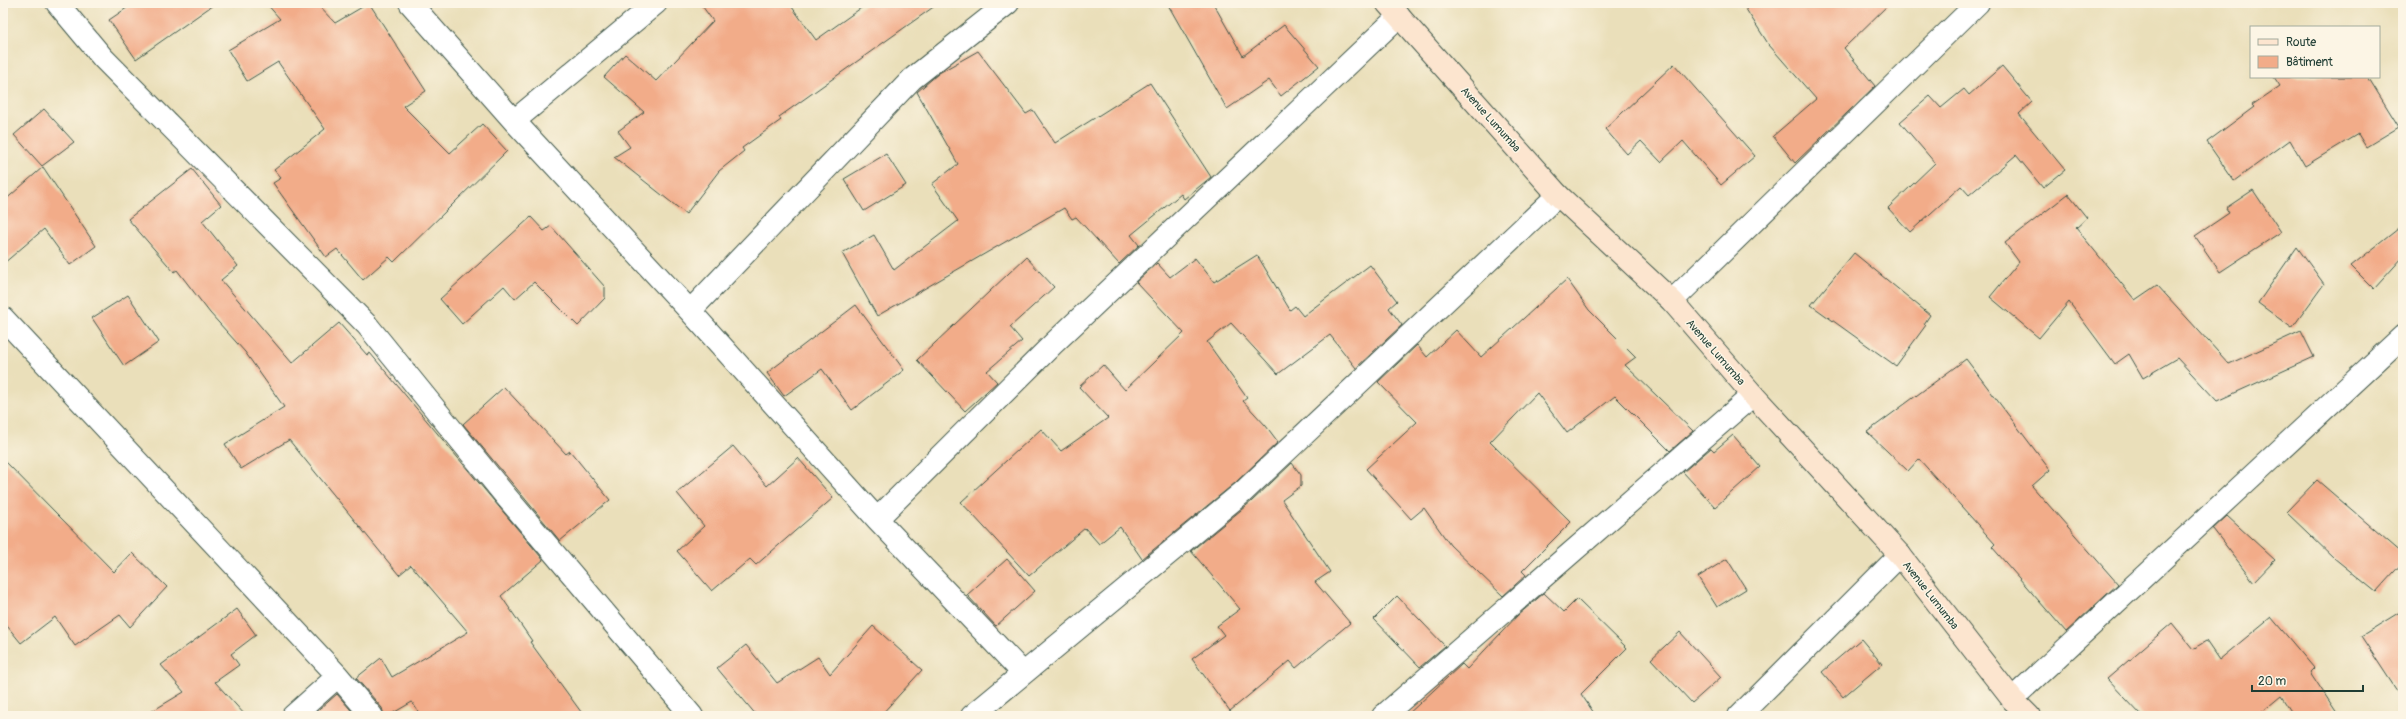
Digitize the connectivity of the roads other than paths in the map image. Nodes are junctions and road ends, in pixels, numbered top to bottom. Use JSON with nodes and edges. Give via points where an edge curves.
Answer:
{"nodes":[{"id":1,"x":57,"y":3,"type":"edge"},
{"id":2,"x":410,"y":3,"type":"edge"},
{"id":3,"x":656,"y":3,"type":"edge"},
{"id":4,"x":1008,"y":3,"type":"edge"},
{"id":5,"x":1978,"y":3,"type":"edge"},
{"id":6,"x":1393,"y":10,"type":"edge"},
{"id":7,"x":514,"y":121,"type":"junction"},
{"id":8,"x":1558,"y":195,"type":"junction"},
{"id":9,"x":1672,"y":301,"type":"junction"},
{"id":10,"x":690,"y":310,"type":"junction"},
{"id":11,"x":3,"y":318,"type":"edge"},
{"id":12,"x":2403,"y":336,"type":"edge"},
{"id":13,"x":1753,"y":395,"type":"junction"},
{"id":14,"x":877,"y":520,"type":"junction"},
{"id":15,"x":1900,"y":555,"type":"junction"},
{"id":16,"x":1022,"y":673,"type":"junction"},
{"id":17,"x":338,"y":676,"type":"junction"},
{"id":18,"x":2012,"y":699,"type":"junction"},
{"id":19,"x":293,"y":716,"type":"edge"},
{"id":20,"x":372,"y":716,"type":"edge"},
{"id":21,"x":692,"y":716,"type":"edge"},
{"id":22,"x":972,"y":716,"type":"edge"},
{"id":23,"x":1384,"y":716,"type":"edge"},
{"id":24,"x":1739,"y":716,"type":"edge"},
{"id":25,"x":2029,"y":716,"type":"edge"}],
"edges":[{"from":1,"to":21,"type":"street","via":[[103,58],[367,325],[504,494]]},
{"from":2,"to":7,"type":"street"},
{"from":3,"to":7,"type":"street"},
{"from":4,"to":10,"type":"street","via":[[912,79]]},
{"from":5,"to":9,"type":"street"},
{"from":6,"to":8,"type":"main road","name":"Avenue Lumumba"},
{"from":6,"to":14,"type":"street"},
{"from":7,"to":10,"type":"street"},
{"from":8,"to":9,"type":"main road","name":"Avenue Lumumba"},
{"from":8,"to":16,"type":"street","via":[[1243,492]]},
{"from":9,"to":13,"type":"main road","name":"Avenue Lumumba"},
{"from":10,"to":14,"type":"street"},
{"from":11,"to":17,"type":"street"},
{"from":12,"to":18,"type":"street"},
{"from":13,"to":15,"type":"main road","name":"Avenue Lumumba"},
{"from":13,"to":23,"type":"street"},
{"from":14,"to":16,"type":"street"},
{"from":15,"to":18,"type":"main road","name":"Avenue Lumumba"},
{"from":15,"to":24,"type":"street"},
{"from":16,"to":22,"type":"street"},
{"from":17,"to":19,"type":"street"},
{"from":17,"to":20,"type":"street"},
{"from":18,"to":25,"type":"main road","name":"Avenue Lumumba"}]}
